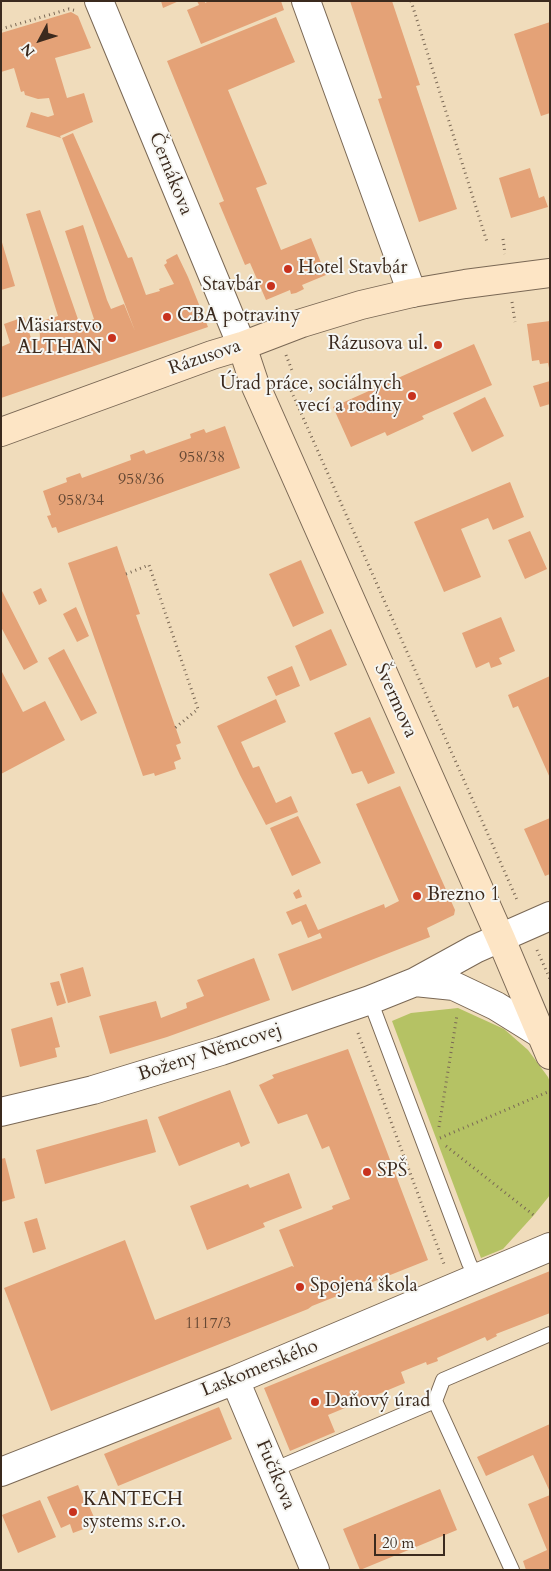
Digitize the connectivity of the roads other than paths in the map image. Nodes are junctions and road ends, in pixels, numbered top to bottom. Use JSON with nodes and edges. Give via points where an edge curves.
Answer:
{"nodes":[{"id":1,"x":306,"y":1,"type":"edge"},
{"id":2,"x":88,"y":6,"type":"edge"},
{"id":3,"x":550,"y":273,"type":"edge"},
{"id":4,"x":412,"y":293,"type":"junction"},
{"id":5,"x":242,"y":346,"type":"junction"},
{"id":6,"x":1,"y":432,"type":"edge"},
{"id":7,"x":539,"y":921,"type":"edge"},
{"id":8,"x":501,"y":939,"type":"junction"},
{"id":9,"x":415,"y":982,"type":"junction"},
{"id":10,"x":370,"y":1000,"type":"junction"},
{"id":11,"x":546,"y":1044,"type":"edge"},
{"id":12,"x":1,"y":1112,"type":"edge"},
{"id":13,"x":543,"y":1223,"type":"edge"},
{"id":14,"x":550,"y":1247,"type":"edge"},
{"id":15,"x":497,"y":1270,"type":"junction"},
{"id":16,"x":550,"y":1334,"type":"edge"},
{"id":17,"x":235,"y":1380,"type":"junction"},
{"id":18,"x":435,"y":1401,"type":"junction"},
{"id":19,"x":273,"y":1470,"type":"junction"},
{"id":20,"x":1,"y":1472,"type":"edge"},
{"id":21,"x":315,"y":1570,"type":"edge"},
{"id":22,"x":512,"y":1570,"type":"edge"}],
"edges":[{"from":1,"to":4,"type":"street"},
{"from":2,"to":5,"type":"street","name":"Černákova"},
{"from":3,"to":4,"type":"street","name":"Rázusova"},
{"from":4,"to":5,"type":"street","name":"Rázusova","via":[[344,310]]},
{"from":5,"to":6,"type":"street","name":"Rázusova","via":[[212,354]]},
{"from":5,"to":8,"type":"street","name":"Švermova","via":[[254,382]]},
{"from":7,"to":8,"type":"street","name":"Boženy Němcovej"},
{"from":8,"to":9,"type":"street","name":"Boženy Němcovej","via":[[475,949]]},
{"from":8,"to":11,"type":"street","name":"Švermova"},
{"from":9,"to":10,"type":"street","name":"Boženy Němcovej"},
{"from":9,"to":11,"type":"street","name":"Boženy Němcovej","via":[[454,986],[496,1006]]},
{"from":10,"to":12,"type":"street","name":"Boženy Němcovej","via":[[93,1090]]},
{"from":10,"to":15,"type":"lane","via":[[431,1141],[469,1263]]},
{"from":13,"to":15,"type":"street","name":"Laskomerského"},
{"from":14,"to":15,"type":"street","name":"Laskomerského"},
{"from":15,"to":17,"type":"street","name":"Laskomerského"},
{"from":16,"to":18,"type":"lane","via":[[443,1380]]},
{"from":17,"to":19,"type":"street","name":"Fučíkova"},
{"from":17,"to":20,"type":"street","name":"Laskomerského"},
{"from":18,"to":19,"type":"lane"},
{"from":18,"to":22,"type":"lane"},
{"from":19,"to":21,"type":"street","name":"Fučíkova"}]}
